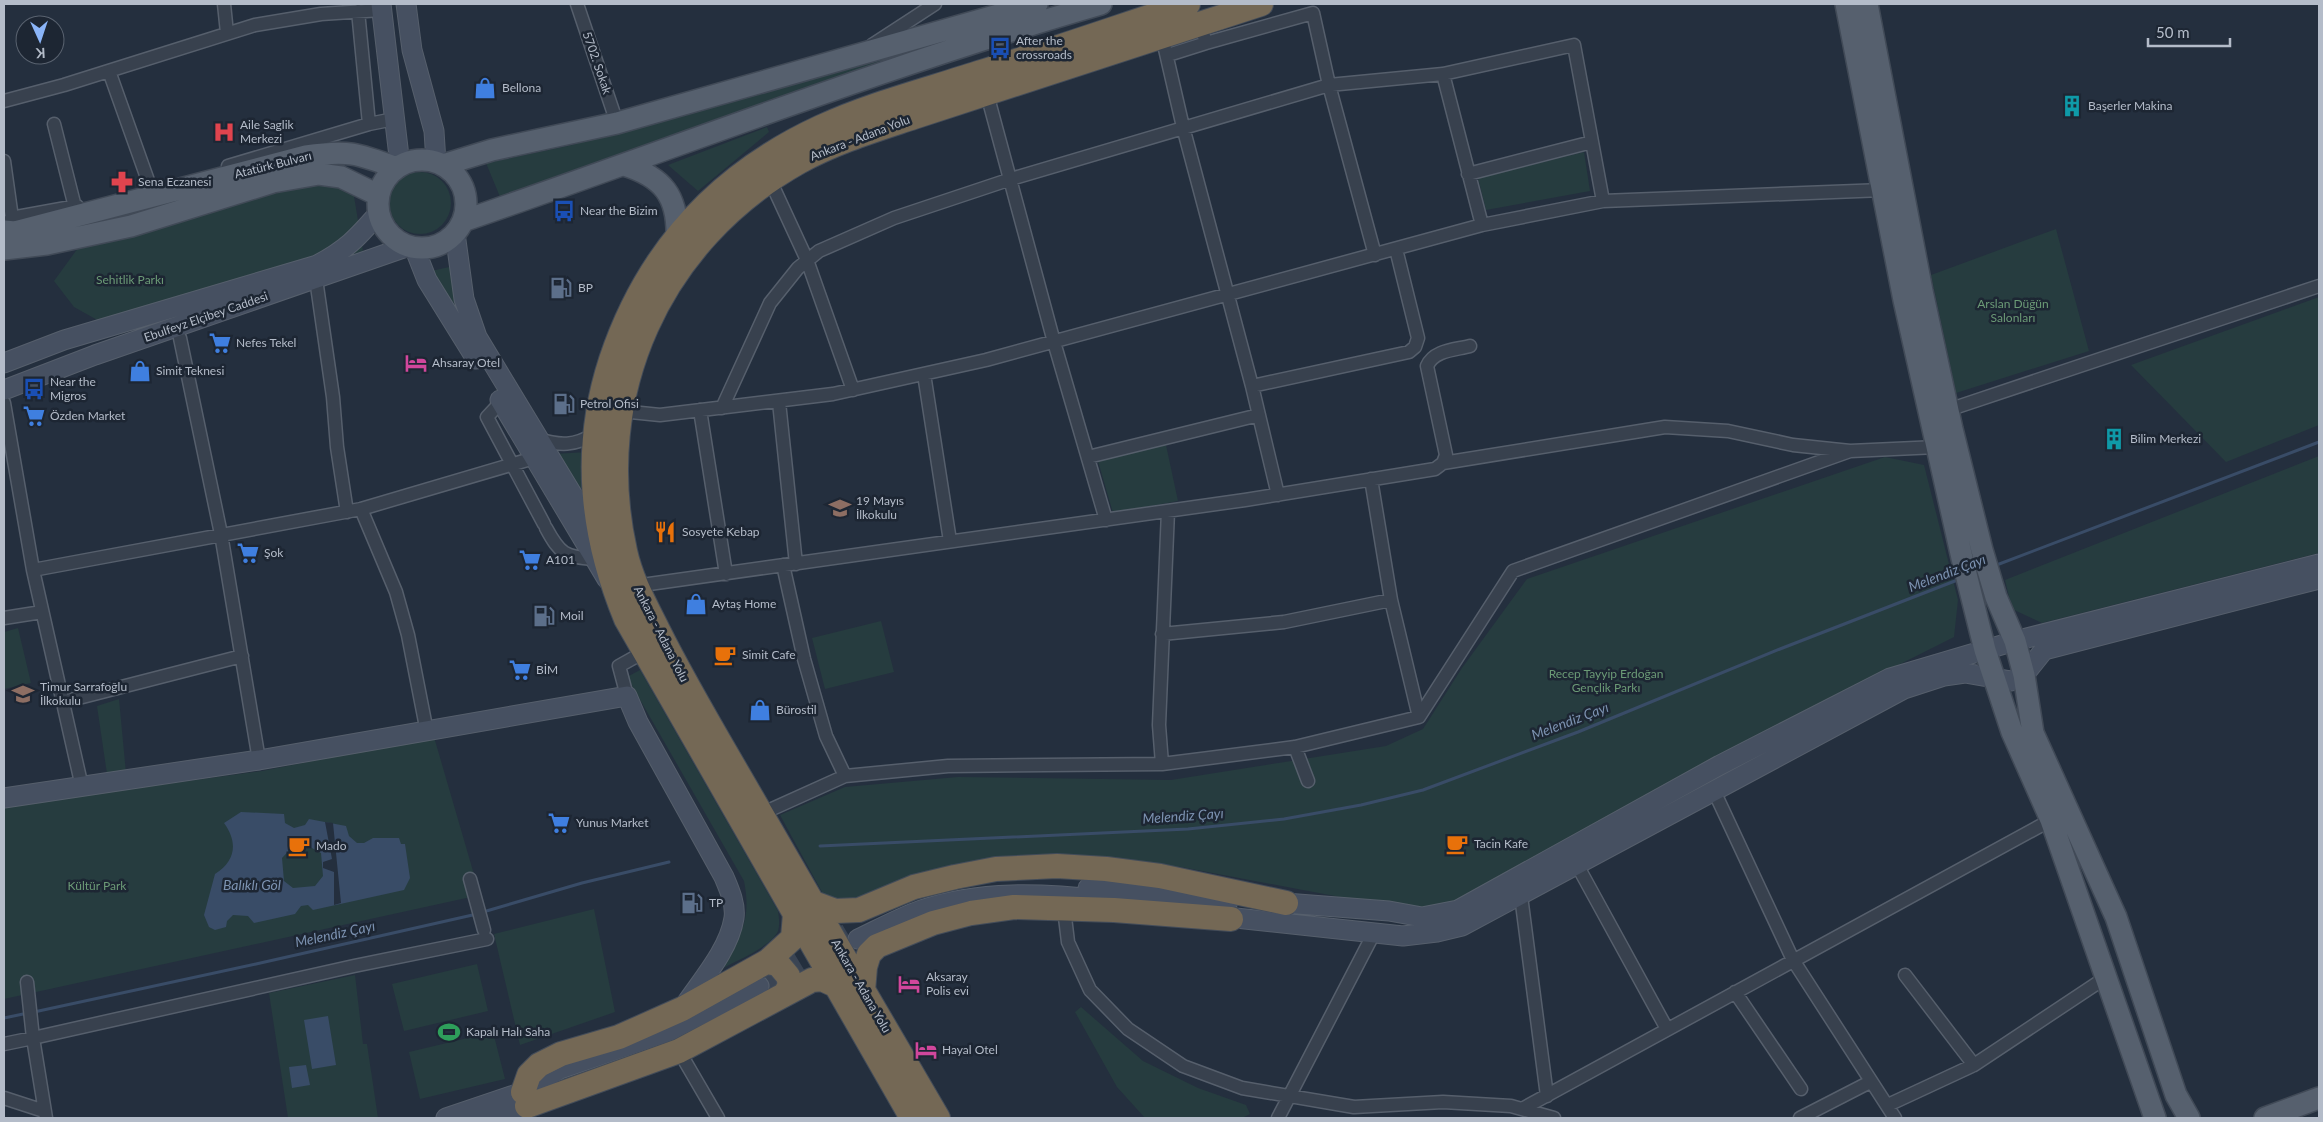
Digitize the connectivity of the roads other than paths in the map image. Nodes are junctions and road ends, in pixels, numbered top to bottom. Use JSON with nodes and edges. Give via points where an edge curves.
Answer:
{"nodes":[{"id":1,"x":224,"y":4,"type":"edge"},
{"id":2,"x":406,"y":4,"type":"edge"},
{"id":3,"x":577,"y":4,"type":"edge"},
{"id":4,"x":933,"y":4,"type":"edge"},
{"id":5,"x":1038,"y":4,"type":"edge"},
{"id":6,"x":1101,"y":4,"type":"edge"},
{"id":7,"x":1261,"y":4,"type":"edge"},
{"id":8,"x":1846,"y":4,"type":"edge"},
{"id":9,"x":1867,"y":4,"type":"edge"},
{"id":10,"x":381,"y":7,"type":"edge"},
{"id":11,"x":358,"y":11,"type":"junction"},
{"id":12,"x":1198,"y":23,"type":"edge"},
{"id":13,"x":228,"y":33,"type":"junction"},
{"id":14,"x":1165,"y":45,"type":"junction"},
{"id":15,"x":858,"y":54,"type":"junction"},
{"id":16,"x":109,"y":71,"type":"junction"},
{"id":17,"x":1442,"y":74,"type":"junction"},
{"id":18,"x":1329,"y":85,"type":"junction"},
{"id":19,"x":987,"y":94,"type":"junction"},
{"id":20,"x":4,"y":101,"type":"edge"},
{"id":21,"x":394,"y":119,"type":"junction"},
{"id":22,"x":617,"y":122,"type":"junction"},
{"id":23,"x":54,"y":124,"type":"dead end"},
{"id":24,"x":369,"y":124,"type":"junction"},
{"id":25,"x":1183,"y":127,"type":"junction"},
{"id":26,"x":1592,"y":142,"type":"junction"},
{"id":27,"x":4,"y":161,"type":"edge"},
{"id":28,"x":440,"y":164,"type":"junction"},
{"id":29,"x":624,"y":165,"type":"junction"},
{"id":30,"x":398,"y":167,"type":"junction"},
{"id":31,"x":1468,"y":174,"type":"junction"},
{"id":32,"x":1011,"y":179,"type":"junction"},
{"id":33,"x":770,"y":180,"type":"junction"},
{"id":34,"x":151,"y":188,"type":"junction"},
{"id":35,"x":1883,"y":190,"type":"junction"},
{"id":36,"x":1603,"y":201,"type":"junction"},
{"id":37,"x":378,"y":204,"type":"junction"},
{"id":38,"x":75,"y":206,"type":"junction"},
{"id":39,"x":1482,"y":225,"type":"junction"},
{"id":40,"x":459,"y":227,"type":"junction"},
{"id":41,"x":11,"y":236,"type":"edge"},
{"id":42,"x":677,"y":237,"type":"junction"},
{"id":43,"x":411,"y":247,"type":"junction"},
{"id":44,"x":1396,"y":249,"type":"junction"},
{"id":45,"x":1375,"y":255,"type":"junction"},
{"id":46,"x":807,"y":260,"type":"junction"},
{"id":47,"x":316,"y":279,"type":"junction"},
{"id":48,"x":2319,"y":286,"type":"edge"},
{"id":49,"x":1228,"y":295,"type":"junction"},
{"id":50,"x":180,"y":338,"type":"dead end"},
{"id":51,"x":1054,"y":342,"type":"junction"},
{"id":52,"x":1470,"y":346,"type":"dead end"},
{"id":53,"x":4,"y":363,"type":"edge"},
{"id":54,"x":924,"y":374,"type":"junction"},
{"id":55,"x":1252,"y":386,"type":"junction"},
{"id":56,"x":4,"y":390,"type":"edge"},
{"id":57,"x":853,"y":390,"type":"junction"},
{"id":58,"x":501,"y":402,"type":"junction"},
{"id":59,"x":779,"y":402,"type":"junction"},
{"id":60,"x":4,"y":403,"type":"edge"},
{"id":61,"x":722,"y":408,"type":"junction"},
{"id":62,"x":700,"y":410,"type":"junction"},
{"id":63,"x":1948,"y":410,"type":"junction"},
{"id":64,"x":621,"y":411,"type":"junction"},
{"id":65,"x":1259,"y":415,"type":"junction"},
{"id":66,"x":594,"y":434,"type":"junction"},
{"id":67,"x":538,"y":439,"type":"junction"},
{"id":68,"x":1937,"y":446,"type":"junction"},
{"id":69,"x":1850,"y":451,"type":"junction"},
{"id":70,"x":1088,"y":457,"type":"junction"},
{"id":71,"x":534,"y":458,"type":"junction"},
{"id":72,"x":1444,"y":463,"type":"junction"},
{"id":73,"x":512,"y":464,"type":"junction"},
{"id":74,"x":1371,"y":479,"type":"junction"},
{"id":75,"x":1278,"y":495,"type":"junction"},
{"id":76,"x":361,"y":509,"type":"junction"},
{"id":77,"x":1168,"y":511,"type":"junction"},
{"id":78,"x":347,"y":512,"type":"junction"},
{"id":79,"x":1106,"y":520,"type":"junction"},
{"id":80,"x":598,"y":530,"type":"junction"},
{"id":81,"x":221,"y":534,"type":"junction"},
{"id":82,"x":950,"y":541,"type":"junction"},
{"id":83,"x":594,"y":559,"type":"junction"},
{"id":84,"x":2319,"y":564,"type":"edge"},
{"id":85,"x":790,"y":565,"type":"junction"},
{"id":86,"x":33,"y":570,"type":"junction"},
{"id":87,"x":726,"y":574,"type":"junction"},
{"id":88,"x":2319,"y":579,"type":"edge"},
{"id":89,"x":625,"y":588,"type":"junction"},
{"id":90,"x":1391,"y":600,"type":"junction"},
{"id":91,"x":42,"y":612,"type":"junction"},
{"id":92,"x":4,"y":618,"type":"edge"},
{"id":93,"x":1162,"y":634,"type":"junction"},
{"id":94,"x":2016,"y":641,"type":"junction"},
{"id":95,"x":1985,"y":650,"type":"junction"},
{"id":96,"x":644,"y":652,"type":"junction"},
{"id":97,"x":242,"y":656,"type":"junction"},
{"id":98,"x":681,"y":675,"type":"junction"},
{"id":99,"x":2024,"y":675,"type":"junction"},
{"id":100,"x":1994,"y":679,"type":"junction"},
{"id":101,"x":627,"y":696,"type":"junction"},
{"id":102,"x":63,"y":702,"type":"junction"},
{"id":103,"x":1419,"y":717,"type":"junction"},
{"id":104,"x":427,"y":732,"type":"junction"},
{"id":105,"x":1295,"y":747,"type":"junction"},
{"id":106,"x":259,"y":760,"type":"junction"},
{"id":107,"x":1162,"y":764,"type":"junction"},
{"id":108,"x":845,"y":776,"type":"junction"},
{"id":109,"x":1308,"y":781,"type":"dead end"},
{"id":110,"x":82,"y":787,"type":"junction"},
{"id":111,"x":1714,"y":791,"type":"junction"},
{"id":112,"x":4,"y":798,"type":"edge"},
{"id":113,"x":761,"y":814,"type":"junction"},
{"id":114,"x":2051,"y":820,"type":"junction"},
{"id":115,"x":1576,"y":863,"type":"junction"},
{"id":116,"x":470,"y":879,"type":"dead end"},
{"id":117,"x":1521,"y":896,"type":"junction"},
{"id":118,"x":1286,"y":903,"type":"junction"},
{"id":119,"x":803,"y":908,"type":"junction"},
{"id":120,"x":1064,"y":909,"type":"junction"},
{"id":121,"x":1230,"y":919,"type":"junction"},
{"id":122,"x":1374,"y":933,"type":"junction"},
{"id":123,"x":1794,"y":960,"type":"junction"},
{"id":124,"x":766,"y":962,"type":"junction"},
{"id":125,"x":1905,"y":975,"type":"dead end"},
{"id":126,"x":2105,"y":978,"type":"junction"},
{"id":127,"x":27,"y":982,"type":"dead end"},
{"id":128,"x":835,"y":985,"type":"junction"},
{"id":129,"x":769,"y":991,"type":"junction"},
{"id":130,"x":864,"y":991,"type":"junction"},
{"id":131,"x":1735,"y":992,"type":"junction"},
{"id":132,"x":682,"y":1009,"type":"junction"},
{"id":133,"x":1667,"y":1029,"type":"junction"},
{"id":134,"x":33,"y":1038,"type":"junction"},
{"id":135,"x":4,"y":1044,"type":"edge"},
{"id":136,"x":679,"y":1052,"type":"junction"},
{"id":137,"x":1974,"y":1065,"type":"junction"},
{"id":138,"x":1870,"y":1082,"type":"junction"},
{"id":139,"x":1801,"y":1089,"type":"dead end"},
{"id":140,"x":1547,"y":1096,"type":"junction"},
{"id":141,"x":1289,"y":1097,"type":"junction"},
{"id":142,"x":4,"y":1098,"type":"edge"},
{"id":143,"x":2319,"y":1098,"type":"edge"},
{"id":144,"x":528,"y":1105,"type":"edge"},
{"id":145,"x":1888,"y":1105,"type":"junction"},
{"id":146,"x":1522,"y":1109,"type":"junction"},
{"id":147,"x":1355,"y":1113,"type":"edge"},
{"id":148,"x":45,"y":1114,"type":"edge"},
{"id":149,"x":446,"y":1118,"type":"edge"},
{"id":150,"x":488,"y":1118,"type":"edge"},
{"id":151,"x":718,"y":1118,"type":"edge"},
{"id":152,"x":912,"y":1118,"type":"edge"},
{"id":153,"x":938,"y":1118,"type":"edge"},
{"id":154,"x":1278,"y":1118,"type":"edge"},
{"id":155,"x":1554,"y":1118,"type":"edge"},
{"id":156,"x":1800,"y":1118,"type":"edge"},
{"id":157,"x":1895,"y":1118,"type":"edge"},
{"id":158,"x":2155,"y":1118,"type":"edge"},
{"id":159,"x":2189,"y":1118,"type":"edge"},
{"id":160,"x":2264,"y":1118,"type":"edge"}],
"edges":[{"from":1,"to":13,"type":"street"},
{"from":2,"to":28,"type":"main road","via":[[412,50]]},
{"from":3,"to":22,"type":"street","name":"5702. Sokak"},
{"from":4,"to":15,"type":"street"},
{"from":5,"to":15,"type":"main road"},
{"from":6,"to":29,"type":"main road","via":[[870,76]]},
{"from":7,"to":12,"type":"highway","name":"Ankara - Adana Yolu"},
{"from":8,"to":35,"type":"main road"},
{"from":9,"to":63,"type":"main road"},
{"from":10,"to":11,"type":"street"},
{"from":10,"to":21,"type":"main road"},
{"from":11,"to":13,"type":"street","via":[[286,18]]},
{"from":11,"to":24,"type":"street"},
{"from":12,"to":14,"type":"highway","name":"Ankara - Adana Yolu"},
{"from":12,"to":18,"type":"street","via":[[1313,13]]},
{"from":12,"to":42,"type":"highway","name":"Ankara - Adana Yolu","via":[[884,104],[822,126],[764,158],[727,184]]},
{"from":13,"to":16,"type":"street"},
{"from":14,"to":19,"type":"highway","name":"Ankara - Adana Yolu"},
{"from":14,"to":25,"type":"street"},
{"from":15,"to":22,"type":"main road"},
{"from":16,"to":20,"type":"street"},
{"from":16,"to":34,"type":"street"},
{"from":17,"to":18,"type":"street"},
{"from":17,"to":26,"type":"street","via":[[1574,45]]},
{"from":17,"to":31,"type":"street"},
{"from":18,"to":25,"type":"street"},
{"from":18,"to":45,"type":"street"},
{"from":19,"to":32,"type":"street"},
{"from":19,"to":33,"type":"highway","name":"Ankara - Adana Yolu","via":[[858,136],[800,161]]},
{"from":21,"to":24,"type":"street"},
{"from":21,"to":30,"type":"main road"},
{"from":22,"to":28,"type":"main road"},
{"from":23,"to":38,"type":"street"},
{"from":24,"to":34,"type":"street"},
{"from":25,"to":32,"type":"street"},
{"from":25,"to":49,"type":"street"},
{"from":26,"to":31,"type":"street"},
{"from":26,"to":36,"type":"street"},
{"from":27,"to":41,"type":"street"},
{"from":28,"to":30,"type":"main road","via":[[418,160]]},
{"from":28,"to":40,"type":"main road","via":[[462,185],[466,203]]},
{"from":29,"to":40,"type":"main road"},
{"from":29,"to":42,"type":"main road","via":[[645,171],[660,184],[673,202]]},
{"from":30,"to":37,"type":"main road","via":[[386,178]]},
{"from":30,"to":41,"type":"main road","name":"Atatürk Bulvarı","via":[[358,154],[336,152],[306,156]]},
{"from":31,"to":39,"type":"street"},
{"from":32,"to":46,"type":"street","via":[[894,218],[819,251]]},
{"from":32,"to":51,"type":"street"},
{"from":33,"to":46,"type":"street"},
{"from":33,"to":64,"type":"highway","name":"Ankara - Adana Yolu","via":[[720,221],[667,286],[637,348]]},
{"from":34,"to":38,"type":"street","via":[[99,205]]},
{"from":35,"to":36,"type":"street"},
{"from":35,"to":68,"type":"main road"},
{"from":36,"to":39,"type":"street"},
{"from":37,"to":41,"type":"main road","name":"Atatürk Bulvarı","via":[[341,176],[319,174],[273,182],[131,226],[47,244]]},
{"from":37,"to":43,"type":"main road","via":[[386,230],[400,243]]},
{"from":37,"to":53,"type":"main road","name":"Ebulfeyz Elçibey Caddesi","via":[[352,243],[317,265],[64,340]]},
{"from":38,"to":41,"type":"street"},
{"from":39,"to":44,"type":"street"},
{"from":40,"to":43,"type":"main road","via":[[436,246]]},
{"from":40,"to":67,"type":"main road","via":[[464,299],[477,337]]},
{"from":42,"to":66,"type":"highway","name":"Ankara - Adana Yolu","via":[[646,279],[626,318],[606,374]]},
{"from":43,"to":47,"type":"main road","name":"Ebulfeyz Elçibey Caddesi"},
{"from":43,"to":58,"type":"main road"},
{"from":44,"to":45,"type":"street"},
{"from":44,"to":55,"type":"street","via":[[1418,338],[1415,347],[1409,352]]},
{"from":45,"to":49,"type":"street"},
{"from":46,"to":57,"type":"street"},
{"from":46,"to":61,"type":"street","via":[[770,303]]},
{"from":47,"to":56,"type":"main road","name":"Ebulfeyz Elçibey Caddesi","via":[[94,355]]},
{"from":47,"to":78,"type":"street"},
{"from":48,"to":63,"type":"street"},
{"from":49,"to":51,"type":"street"},
{"from":49,"to":55,"type":"street"},
{"from":50,"to":81,"type":"street"},
{"from":51,"to":54,"type":"street"},
{"from":51,"to":70,"type":"street"},
{"from":52,"to":72,"type":"street","via":[[1438,354],[1427,366],[1444,443]]},
{"from":54,"to":57,"type":"street"},
{"from":54,"to":82,"type":"street"},
{"from":55,"to":65,"type":"street"},
{"from":57,"to":59,"type":"street"},
{"from":58,"to":71,"type":"main road"},
{"from":58,"to":73,"type":"street","via":[[488,417]]},
{"from":59,"to":61,"type":"street"},
{"from":59,"to":85,"type":"street"},
{"from":60,"to":86,"type":"street"},
{"from":61,"to":62,"type":"street"},
{"from":62,"to":64,"type":"street","via":[[660,415]]},
{"from":62,"to":87,"type":"street"},
{"from":63,"to":94,"type":"main road","via":[[1982,550],[1996,597]]},
{"from":64,"to":89,"type":"highway","name":"Ankara - Adana Yolu","via":[[615,465],[625,552]]},
{"from":65,"to":70,"type":"street"},
{"from":65,"to":75,"type":"street"},
{"from":66,"to":67,"type":"street","via":[[579,442],[562,445]]},
{"from":66,"to":80,"type":"highway","name":"Ankara - Adana Yolu"},
{"from":67,"to":80,"type":"main road"},
{"from":68,"to":69,"type":"street"},
{"from":68,"to":95,"type":"main road"},
{"from":69,"to":72,"type":"street","via":[[1793,445],[1728,431],[1665,427]]},
{"from":69,"to":103,"type":"street","via":[[1514,572]]},
{"from":70,"to":79,"type":"street"},
{"from":71,"to":73,"type":"street"},
{"from":71,"to":83,"type":"main road"},
{"from":72,"to":74,"type":"street","via":[[1435,469]]},
{"from":73,"to":76,"type":"street"},
{"from":73,"to":83,"type":"street","via":[[557,549],[575,558]]},
{"from":74,"to":75,"type":"street"},
{"from":74,"to":90,"type":"street"},
{"from":75,"to":77,"type":"street"},
{"from":76,"to":78,"type":"street"},
{"from":76,"to":104,"type":"street","via":[[396,592]]},
{"from":77,"to":79,"type":"street"},
{"from":77,"to":93,"type":"street"},
{"from":78,"to":81,"type":"street"},
{"from":79,"to":82,"type":"street"},
{"from":80,"to":89,"type":"highway","name":"Ankara - Adana Yolu"},
{"from":80,"to":98,"type":"main road","via":[[635,610]]},
{"from":81,"to":86,"type":"street"},
{"from":81,"to":97,"type":"street"},
{"from":82,"to":85,"type":"street"},
{"from":83,"to":89,"type":"main road"},
{"from":84,"to":94,"type":"main road"},
{"from":85,"to":87,"type":"street"},
{"from":85,"to":108,"type":"street","via":[[804,659],[826,736]]},
{"from":86,"to":91,"type":"street"},
{"from":87,"to":89,"type":"street"},
{"from":88,"to":99,"type":"main road","via":[[2044,650]]},
{"from":89,"to":96,"type":"highway","name":"Ankara - Adana Yolu","via":[[626,619]]},
{"from":89,"to":98,"type":"highway","name":"Ankara - Adana Yolu"},
{"from":90,"to":93,"type":"street","via":[[1284,622]]},
{"from":90,"to":103,"type":"street"},
{"from":91,"to":92,"type":"street"},
{"from":91,"to":102,"type":"street"},
{"from":93,"to":107,"type":"street","via":[[1158,725]]},
{"from":94,"to":95,"type":"main road"},
{"from":94,"to":99,"type":"main road"},
{"from":95,"to":100,"type":"main road"},
{"from":95,"to":118,"type":"main road","via":[[1890,678],[1720,765],[1458,910],[1422,917],[1389,911]]},
{"from":96,"to":101,"type":"street","via":[[619,666]]},
{"from":96,"to":119,"type":"highway","name":"Ankara - Adana Yolu"},
{"from":97,"to":102,"type":"street"},
{"from":97,"to":106,"type":"street"},
{"from":98,"to":113,"type":"highway","name":"Ankara - Adana Yolu"},
{"from":99,"to":100,"type":"main road","via":[[2011,681]]},
{"from":99,"to":159,"type":"main road","via":[[2033,734],[2116,917],[2176,1096]]},
{"from":100,"to":111,"type":"main road","via":[[1965,673],[1904,689]]},
{"from":100,"to":114,"type":"main road","via":[[2012,732]]},
{"from":101,"to":104,"type":"main road"},
{"from":101,"to":132,"type":"main road","via":[[733,899],[734,917],[726,941]]},
{"from":102,"to":110,"type":"street"},
{"from":103,"to":105,"type":"street"},
{"from":104,"to":106,"type":"main road"},
{"from":105,"to":107,"type":"street"},
{"from":105,"to":109,"type":"street"},
{"from":106,"to":110,"type":"main road"},
{"from":107,"to":108,"type":"street","via":[[948,766]]},
{"from":108,"to":113,"type":"street"},
{"from":110,"to":112,"type":"main road"},
{"from":111,"to":115,"type":"main road"},
{"from":111,"to":123,"type":"street"},
{"from":113,"to":119,"type":"highway","name":"Ankara - Adana Yolu"},
{"from":114,"to":123,"type":"street"},
{"from":114,"to":126,"type":"main road"},
{"from":115,"to":117,"type":"main road"},
{"from":115,"to":133,"type":"street"},
{"from":116,"to":134,"type":"street","via":[[486,934]]},
{"from":117,"to":122,"type":"main road","via":[[1462,926],[1403,936]]},
{"from":117,"to":140,"type":"street"},
{"from":118,"to":119,"type":"highway","via":[[1160,876],[1057,866],[996,868],[955,877],[914,887],[859,910]]},
{"from":118,"to":121,"type":"main road","via":[[1063,886],[1015,886],[922,900],[898,909],[856,934],[923,909],[968,899],[1015,895],[1154,905]]},
{"from":119,"to":124,"type":"highway","via":[[793,938]]},
{"from":119,"to":128,"type":"highway","name":"Ankara - Adana Yolu"},
{"from":119,"to":130,"type":"highway","name":"Ankara - Adana Yolu"},
{"from":120,"to":121,"type":"highway"},
{"from":120,"to":130,"type":"highway","via":[[1014,908],[971,913],[888,940],[869,954]]},
{"from":120,"to":141,"type":"street","via":[[1068,942],[1090,990],[1128,1029],[1183,1066],[1242,1088]]},
{"from":121,"to":122,"type":"main road"},
{"from":122,"to":141,"type":"street"},
{"from":123,"to":131,"type":"street"},
{"from":123,"to":138,"type":"street"},
{"from":124,"to":129,"type":"highway","via":[[778,964],[788,976],[790,985]]},
{"from":124,"to":132,"type":"highway"},
{"from":125,"to":137,"type":"street"},
{"from":126,"to":137,"type":"street"},
{"from":126,"to":158,"type":"main road"},
{"from":127,"to":134,"type":"street"},
{"from":128,"to":129,"type":"highway","via":[[812,980]]},
{"from":128,"to":152,"type":"highway","name":"Ankara - Adana Yolu"},
{"from":129,"to":136,"type":"highway"},
{"from":129,"to":144,"type":"main road","via":[[560,1070]]},
{"from":130,"to":153,"type":"highway","name":"Ankara - Adana Yolu"},
{"from":131,"to":133,"type":"street"},
{"from":131,"to":139,"type":"street"},
{"from":132,"to":144,"type":"highway","via":[[619,1037],[561,1054],[539,1065],[529,1075]]},
{"from":133,"to":140,"type":"street"},
{"from":134,"to":135,"type":"street"},
{"from":134,"to":148,"type":"street"},
{"from":136,"to":144,"type":"highway"},
{"from":136,"to":151,"type":"street"},
{"from":137,"to":145,"type":"street"},
{"from":138,"to":145,"type":"street"},
{"from":138,"to":156,"type":"street"},
{"from":140,"to":146,"type":"street"},
{"from":141,"to":147,"type":"street"},
{"from":141,"to":154,"type":"street"},
{"from":142,"to":148,"type":"street"},
{"from":143,"to":160,"type":"main road"},
{"from":144,"to":149,"type":"main road"},
{"from":144,"to":150,"type":"main road"},
{"from":145,"to":157,"type":"street"},
{"from":146,"to":147,"type":"street","via":[[1443,1102]]},
{"from":146,"to":155,"type":"street"}]}
